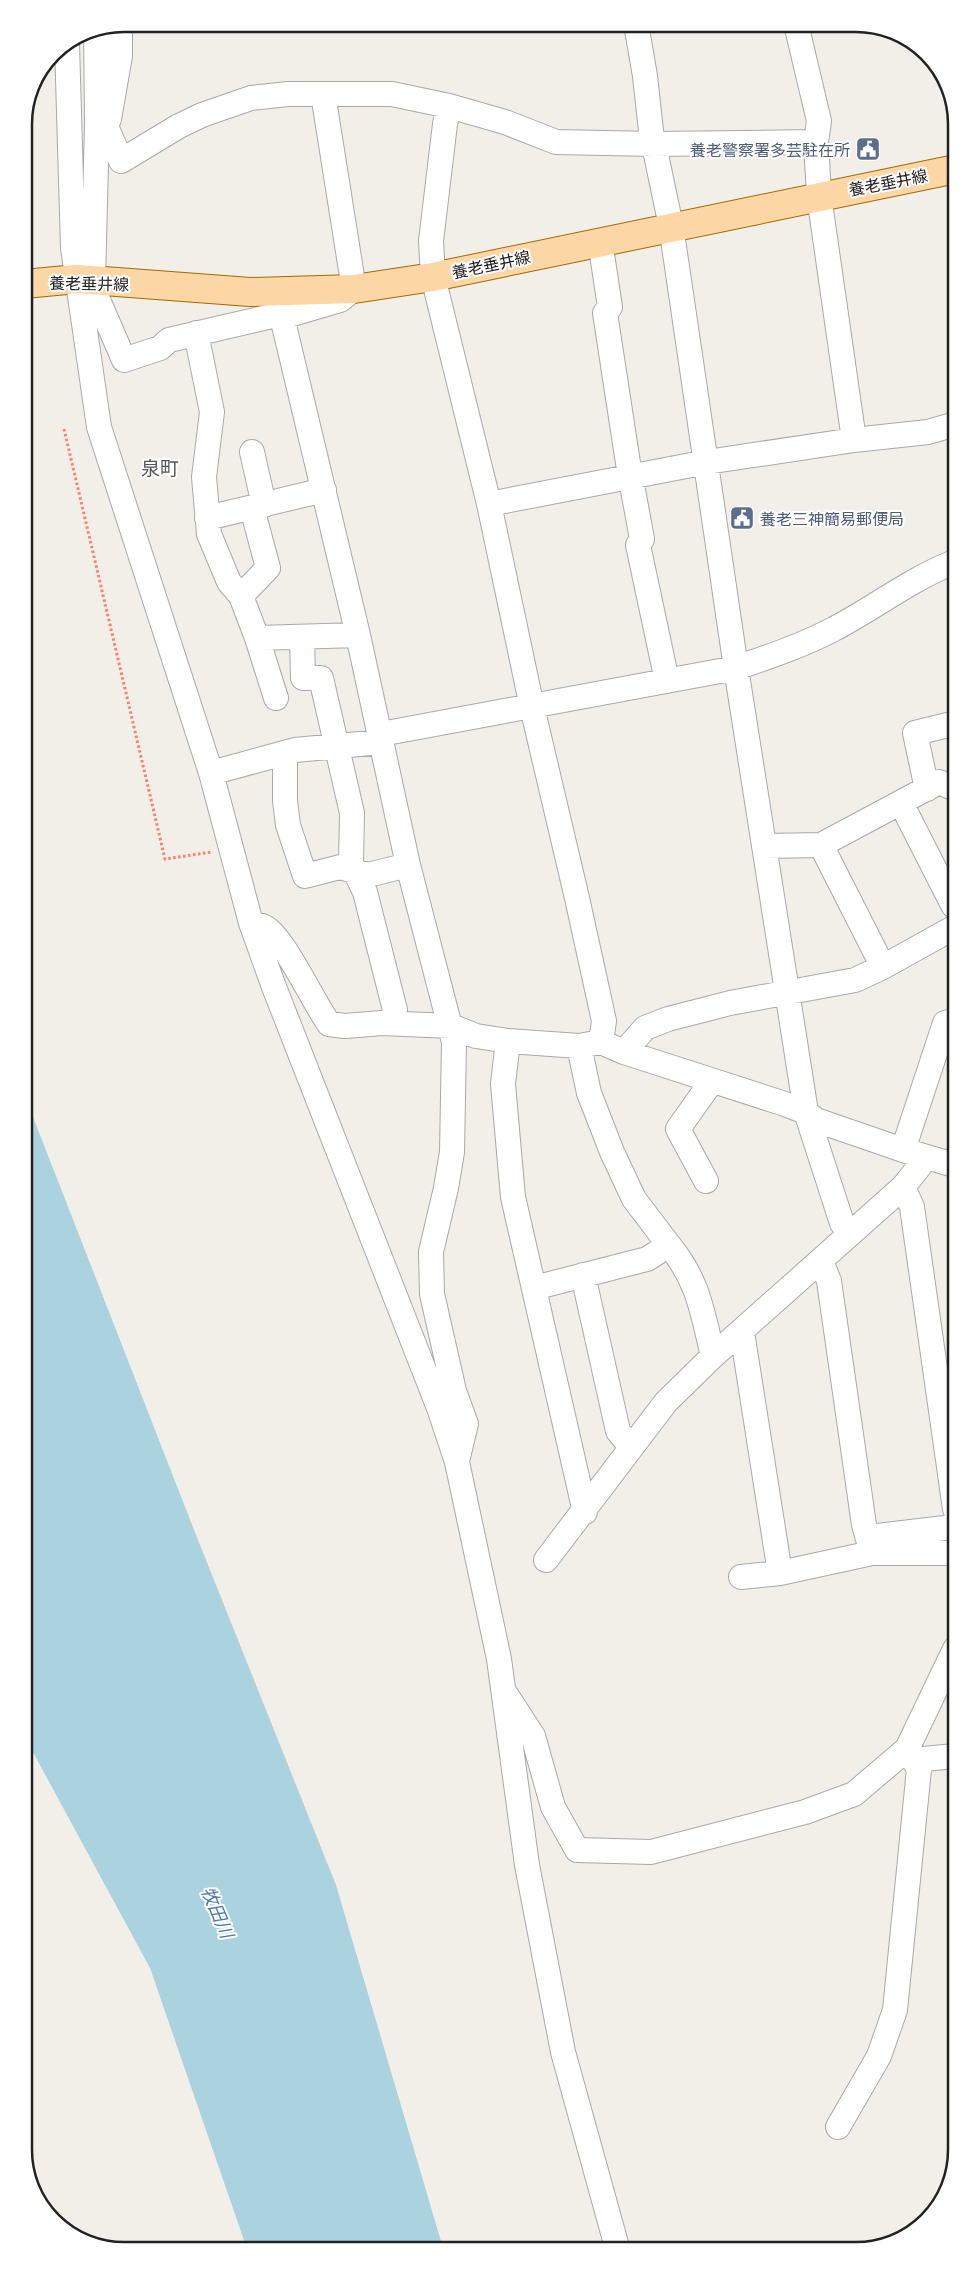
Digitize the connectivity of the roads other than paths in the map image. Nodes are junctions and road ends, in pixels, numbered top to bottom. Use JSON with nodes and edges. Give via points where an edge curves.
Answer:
{"nodes":[{"id":1,"x":120,"y":32,"type":"edge"},
{"id":2,"x":638,"y":33,"type":"edge"},
{"id":3,"x":798,"y":33,"type":"edge"},
{"id":4,"x":96,"y":37,"type":"edge"},
{"id":5,"x":67,"y":52,"type":"edge"},
{"id":6,"x":323,"y":94,"type":"junction"},
{"id":7,"x":449,"y":106,"type":"junction"},
{"id":8,"x":102,"y":125,"type":"junction"},
{"id":9,"x":816,"y":142,"type":"junction"},
{"id":10,"x":654,"y":144,"type":"junction"},
{"id":11,"x":948,"y":171,"type":"edge"},
{"id":12,"x":818,"y":196,"type":"junction"},
{"id":13,"x":670,"y":226,"type":"junction"},
{"id":14,"x":600,"y":241,"type":"junction"},
{"id":15,"x":433,"y":277,"type":"junction"},
{"id":16,"x":85,"y":280,"type":"junction"},
{"id":17,"x":33,"y":283,"type":"edge"},
{"id":18,"x":354,"y":289,"type":"junction"},
{"id":19,"x":282,"y":317,"type":"junction"},
{"id":20,"x":196,"y":332,"type":"junction"},
{"id":21,"x":948,"y":426,"type":"edge"},
{"id":22,"x":854,"y":440,"type":"junction"},
{"id":23,"x":252,"y":452,"type":"dead end"},
{"id":24,"x":707,"y":462,"type":"junction"},
{"id":25,"x":631,"y":477,"type":"junction"},
{"id":26,"x":324,"y":490,"type":"junction"},
{"id":27,"x":489,"y":504,"type":"junction"},
{"id":28,"x":258,"y":507,"type":"junction"},
{"id":29,"x":207,"y":518,"type":"junction"},
{"id":30,"x":948,"y":565,"type":"edge"},
{"id":31,"x":241,"y":596,"type":"junction"},
{"id":32,"x":358,"y":635,"type":"junction"},
{"id":33,"x":302,"y":637,"type":"junction"},
{"id":34,"x":257,"y":638,"type":"junction"},
{"id":35,"x":736,"y":668,"type":"junction"},
{"id":36,"x":668,"y":681,"type":"junction"},
{"id":37,"x":276,"y":698,"type":"dead end"},
{"id":38,"x":532,"y":707,"type":"junction"},
{"id":39,"x":948,"y":725,"type":"edge"},
{"id":40,"x":381,"y":738,"type":"junction"},
{"id":41,"x":338,"y":747,"type":"junction"},
{"id":42,"x":285,"y":753,"type":"junction"},
{"id":43,"x":211,"y":773,"type":"junction"},
{"id":44,"x":948,"y":786,"type":"edge"},
{"id":45,"x":927,"y":789,"type":"junction"},
{"id":46,"x":901,"y":803,"type":"junction"},
{"id":47,"x":821,"y":845,"type":"junction"},
{"id":48,"x":764,"y":846,"type":"junction"},
{"id":49,"x":408,"y":865,"type":"junction"},
{"id":50,"x":355,"y":872,"type":"junction"},
{"id":51,"x":948,"y":895,"type":"edge"},
{"id":52,"x":251,"y":923,"type":"junction"},
{"id":53,"x":948,"y":931,"type":"edge"},
{"id":54,"x":883,"y":967,"type":"junction"},
{"id":55,"x":787,"y":993,"type":"junction"},
{"id":56,"x":395,"y":1010,"type":"dead end"},
{"id":57,"x":948,"y":1022,"type":"edge"},
{"id":58,"x":451,"y":1026,"type":"junction"},
{"id":59,"x":508,"y":1041,"type":"junction"},
{"id":60,"x":590,"y":1044,"type":"junction"},
{"id":61,"x":624,"y":1052,"type":"junction"},
{"id":62,"x":712,"y":1081,"type":"junction"},
{"id":63,"x":806,"y":1112,"type":"junction"},
{"id":64,"x":903,"y":1150,"type":"junction"},
{"id":65,"x":927,"y":1157,"type":"junction"},
{"id":66,"x":948,"y":1161,"type":"edge"},
{"id":67,"x":706,"y":1181,"type":"dead end"},
{"id":68,"x":903,"y":1187,"type":"junction"},
{"id":69,"x":849,"y":1234,"type":"junction"},
{"id":70,"x":669,"y":1245,"type":"junction"},
{"id":71,"x":821,"y":1261,"type":"junction"},
{"id":72,"x":583,"y":1275,"type":"junction"},
{"id":73,"x":534,"y":1288,"type":"junction"},
{"id":74,"x":742,"y":1332,"type":"junction"},
{"id":75,"x":713,"y":1356,"type":"junction"},
{"id":76,"x":631,"y":1447,"type":"junction"},
{"id":77,"x":457,"y":1462,"type":"junction"},
{"id":78,"x":948,"y":1466,"type":"edge"},
{"id":79,"x":585,"y":1512,"type":"junction"},
{"id":80,"x":948,"y":1527,"type":"edge"},
{"id":81,"x":870,"y":1545,"type":"junction"},
{"id":82,"x":948,"y":1552,"type":"edge"},
{"id":83,"x":546,"y":1560,"type":"dead end"},
{"id":84,"x":780,"y":1573,"type":"junction"},
{"id":85,"x":741,"y":1576,"type":"dead end"},
{"id":86,"x":948,"y":1665,"type":"edge"},
{"id":87,"x":503,"y":1690,"type":"junction"},
{"id":88,"x":910,"y":1754,"type":"junction"},
{"id":89,"x":948,"y":1756,"type":"edge"},
{"id":90,"x":838,"y":2127,"type":"dead end"},
{"id":91,"x":616,"y":2242,"type":"edge"}],
"edges":[{"from":1,"to":8,"type":"street","via":[[120,56],[110,117]]},
{"from":2,"to":10,"type":"street"},
{"from":3,"to":9,"type":"street","via":[[819,120]]},
{"from":4,"to":8,"type":"street"},
{"from":5,"to":16,"type":"street","via":[[73,248]]},
{"from":6,"to":7,"type":"street","via":[[392,94]]},
{"from":6,"to":8,"type":"street","via":[[251,98],[179,126],[121,161]]},
{"from":6,"to":18,"type":"street"},
{"from":7,"to":10,"type":"street","via":[[505,122],[556,142]]},
{"from":7,"to":15,"type":"street","via":[[431,242]]},
{"from":8,"to":16,"type":"street"},
{"from":9,"to":10,"type":"street"},
{"from":9,"to":12,"type":"street"},
{"from":10,"to":13,"type":"street"},
{"from":11,"to":12,"type":"main road","name":"養老垂井線"},
{"from":12,"to":13,"type":"main road","name":"養老垂井線"},
{"from":12,"to":22,"type":"street"},
{"from":13,"to":14,"type":"main road","name":"養老垂井線"},
{"from":13,"to":24,"type":"street"},
{"from":14,"to":15,"type":"main road","name":"養老垂井線"},
{"from":14,"to":25,"type":"street","via":[[610,307],[605,313]]},
{"from":15,"to":18,"type":"main road","name":"養老垂井線"},
{"from":15,"to":27,"type":"street"},
{"from":16,"to":17,"type":"main road","name":"養老垂井線"},
{"from":16,"to":18,"type":"main road","name":"養老垂井線","via":[[250,292]]},
{"from":16,"to":20,"type":"street","via":[[98,300],[124,360]]},
{"from":16,"to":43,"type":"street","via":[[99,426]]},
{"from":18,"to":19,"type":"street","via":[[340,300]]},
{"from":19,"to":20,"type":"street","via":[[272,316]]},
{"from":19,"to":26,"type":"street"},
{"from":20,"to":29,"type":"street","via":[[212,412],[205,462]]},
{"from":21,"to":22,"type":"street","via":[[928,432]]},
{"from":22,"to":24,"type":"street"},
{"from":23,"to":28,"type":"street"},
{"from":24,"to":25,"type":"street"},
{"from":24,"to":35,"type":"street"},
{"from":25,"to":27,"type":"street"},
{"from":25,"to":36,"type":"street","via":[[642,539],[638,545]]},
{"from":26,"to":28,"type":"street"},
{"from":26,"to":32,"type":"street"},
{"from":27,"to":38,"type":"street"},
{"from":28,"to":29,"type":"street"},
{"from":28,"to":31,"type":"street","via":[[268,568]]},
{"from":29,"to":31,"type":"street","via":[[209,534],[229,582]]},
{"from":30,"to":35,"type":"street","via":[[832,630],[791,649]]},
{"from":31,"to":34,"type":"street"},
{"from":32,"to":33,"type":"street"},
{"from":32,"to":40,"type":"street"},
{"from":33,"to":34,"type":"street"},
{"from":33,"to":41,"type":"street","via":[[303,678],[321,678]]},
{"from":34,"to":37,"type":"street"},
{"from":35,"to":36,"type":"street"},
{"from":35,"to":48,"type":"street"},
{"from":36,"to":38,"type":"street"},
{"from":38,"to":40,"type":"street"},
{"from":38,"to":60,"type":"street","via":[[604,1021]]},
{"from":39,"to":45,"type":"street","via":[[915,732]]},
{"from":40,"to":41,"type":"street"},
{"from":40,"to":49,"type":"street"},
{"from":41,"to":42,"type":"street"},
{"from":41,"to":50,"type":"street","via":[[352,813],[350,863]]},
{"from":42,"to":43,"type":"street"},
{"from":42,"to":50,"type":"street","via":[[288,825],[305,876],[340,867]]},
{"from":43,"to":52,"type":"street"},
{"from":44,"to":45,"type":"street","via":[[939,782]]},
{"from":45,"to":46,"type":"street"},
{"from":46,"to":47,"type":"street"},
{"from":46,"to":51,"type":"street"},
{"from":47,"to":48,"type":"street"},
{"from":47,"to":54,"type":"street"},
{"from":48,"to":55,"type":"street"},
{"from":49,"to":50,"type":"street","via":[[368,875]]},
{"from":49,"to":58,"type":"street"},
{"from":50,"to":56,"type":"street","via":[[365,892]]},
{"from":52,"to":58,"type":"street","via":[[267,928],[280,941],[316,1007],[329,1024]]},
{"from":52,"to":77,"type":"street"},
{"from":53,"to":54,"type":"street"},
{"from":54,"to":55,"type":"street","via":[[855,980]]},
{"from":55,"to":61,"type":"street","via":[[668,1019],[645,1028]]},
{"from":55,"to":63,"type":"street"},
{"from":57,"to":64,"type":"street"},
{"from":58,"to":59,"type":"street","via":[[476,1036]]},
{"from":58,"to":77,"type":"street","via":[[454,1042],[452,1152],[430,1252],[432,1294],[454,1391],[466,1424]]},
{"from":59,"to":60,"type":"street"},
{"from":59,"to":73,"type":"street","via":[[503,1084],[513,1197]]},
{"from":60,"to":61,"type":"street"},
{"from":60,"to":70,"type":"street","via":[[589,1093],[612,1152],[634,1199]]},
{"from":61,"to":62,"type":"street"},
{"from":62,"to":63,"type":"street"},
{"from":62,"to":67,"type":"street","via":[[678,1129]]},
{"from":63,"to":64,"type":"street","via":[[816,1120]]},
{"from":63,"to":69,"type":"street","via":[[842,1223]]},
{"from":64,"to":65,"type":"street"},
{"from":65,"to":66,"type":"street"},
{"from":65,"to":68,"type":"street"},
{"from":68,"to":69,"type":"street"},
{"from":68,"to":78,"type":"street","via":[[912,1207]]},
{"from":69,"to":71,"type":"street"},
{"from":70,"to":72,"type":"street","via":[[647,1259]]},
{"from":70,"to":75,"type":"street","via":[[684,1263],[696,1288]]},
{"from":71,"to":74,"type":"street"},
{"from":71,"to":81,"type":"street","via":[[829,1281],[864,1525]]},
{"from":72,"to":73,"type":"street"},
{"from":72,"to":76,"type":"street","via":[[618,1431]]},
{"from":73,"to":79,"type":"street"},
{"from":74,"to":75,"type":"street"},
{"from":74,"to":84,"type":"street"},
{"from":75,"to":76,"type":"street","via":[[666,1402]]},
{"from":76,"to":79,"type":"street"},
{"from":77,"to":87,"type":"street"},
{"from":79,"to":83,"type":"street"},
{"from":80,"to":81,"type":"street"},
{"from":81,"to":82,"type":"street"},
{"from":81,"to":84,"type":"street"},
{"from":84,"to":85,"type":"street"},
{"from":86,"to":88,"type":"street"},
{"from":87,"to":88,"type":"street","via":[[533,1736],[553,1807],[577,1850],[651,1852],[805,1812],[854,1794]]},
{"from":87,"to":91,"type":"street","via":[[527,1865],[563,2052]]},
{"from":88,"to":89,"type":"street"},
{"from":88,"to":90,"type":"street","via":[[918,1769],[895,2010],[879,2056]]}]}
